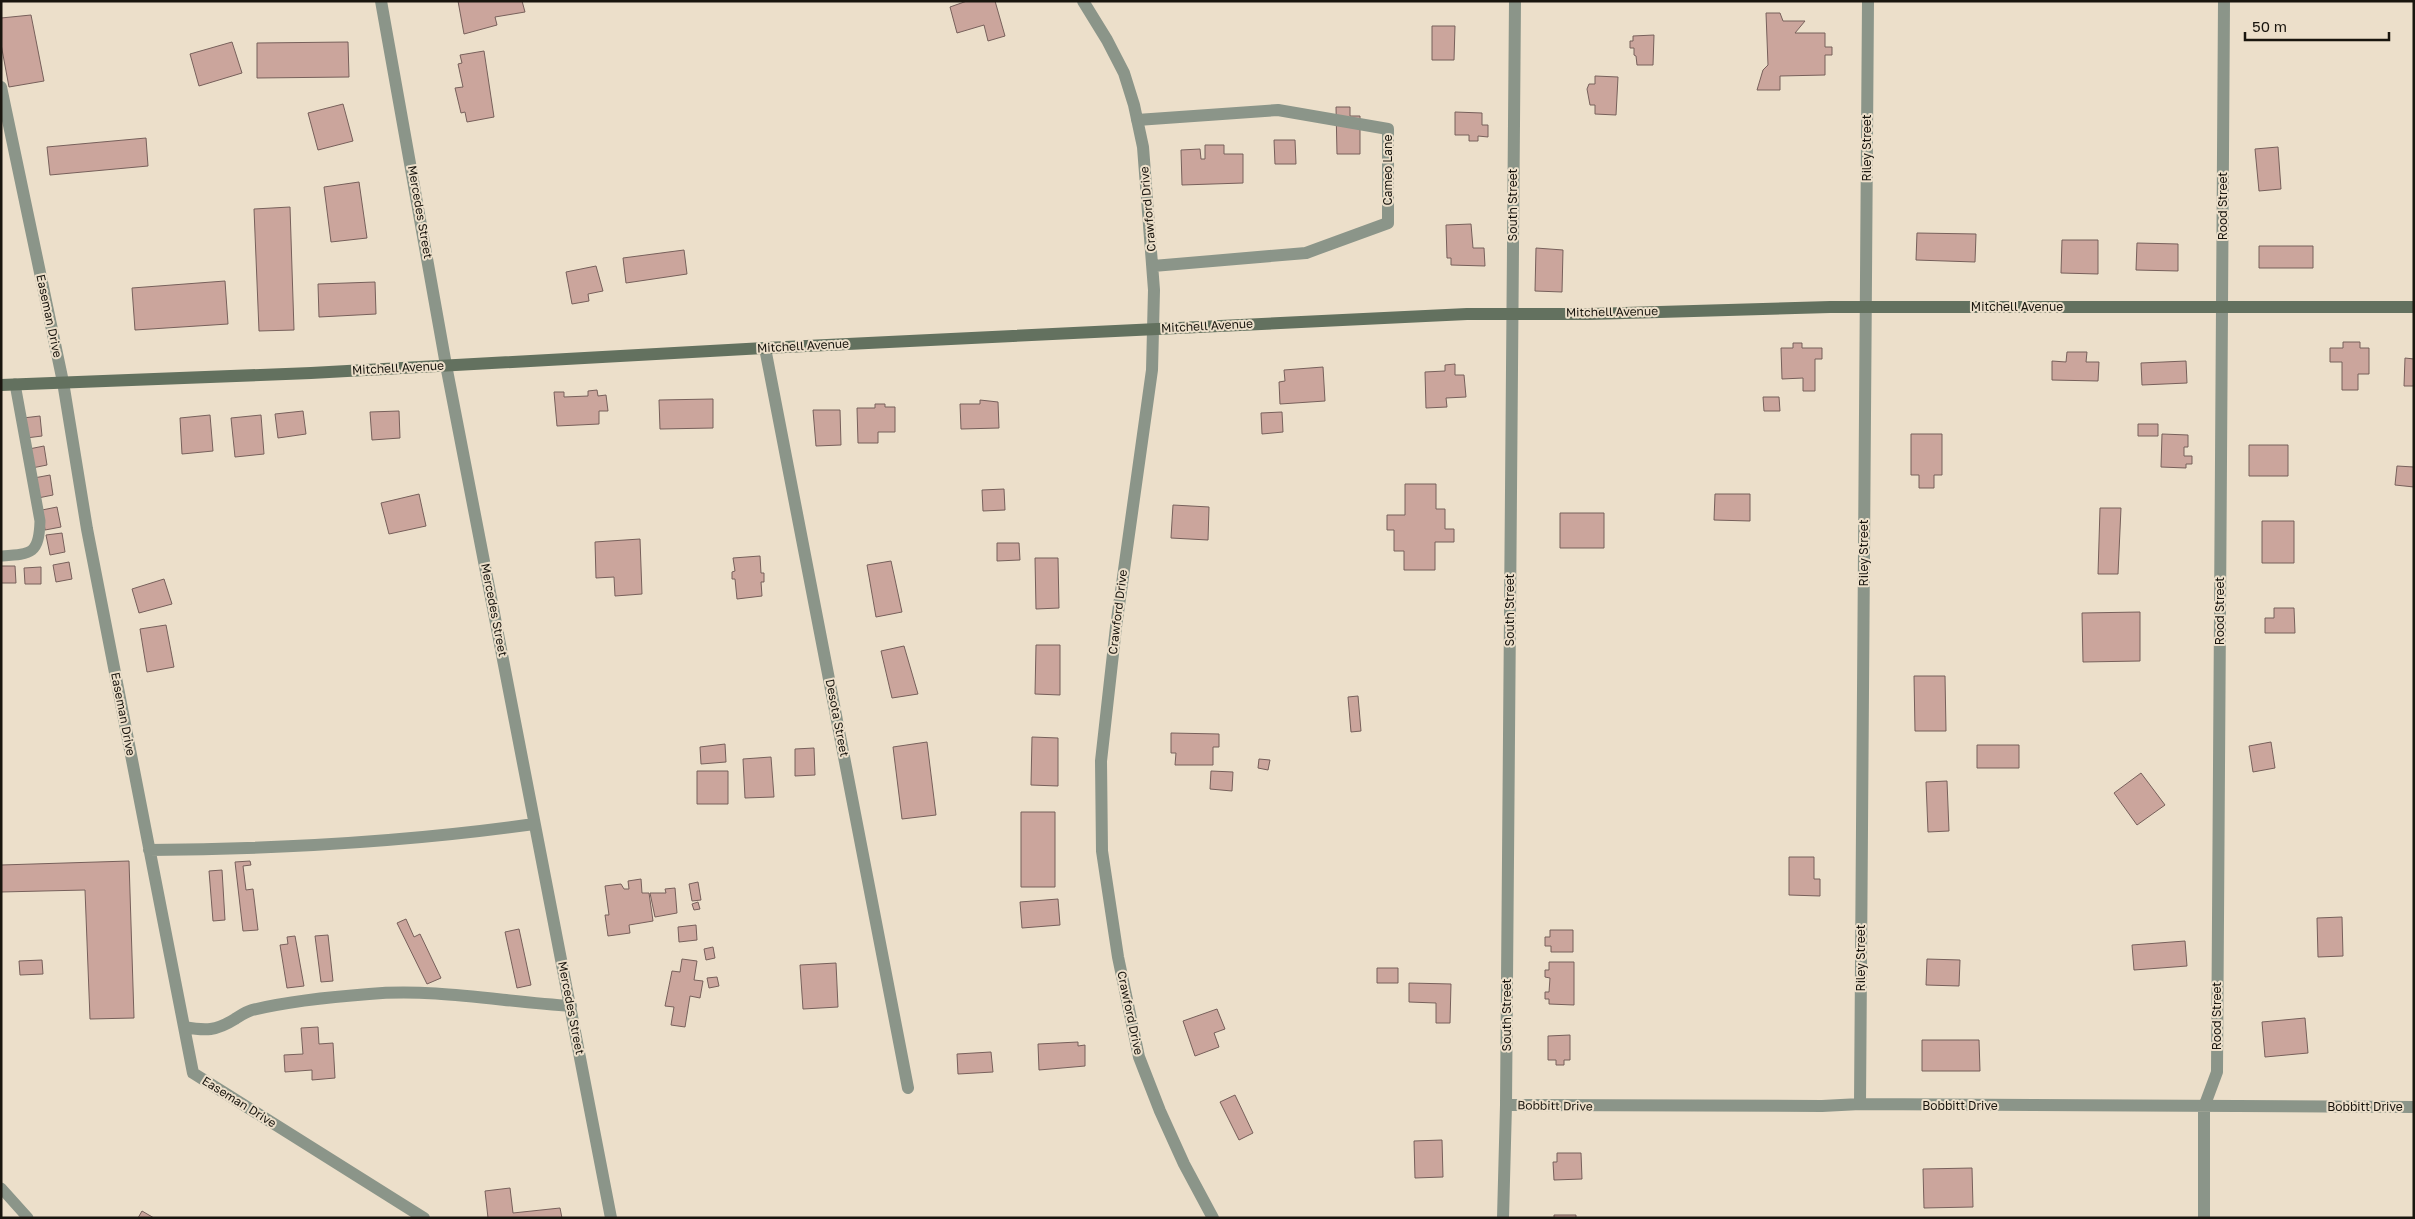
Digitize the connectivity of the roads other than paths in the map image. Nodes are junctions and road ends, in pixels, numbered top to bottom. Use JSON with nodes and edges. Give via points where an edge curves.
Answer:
{"nodes":[{"id":1,"x":381,"y":1,"type":"edge"},
{"id":2,"x":1083,"y":1,"type":"edge"},
{"id":3,"x":1515,"y":1,"type":"edge"},
{"id":4,"x":1868,"y":1,"type":"edge"},
{"id":5,"x":2224,"y":1,"type":"edge"},
{"id":6,"x":1,"y":87,"type":"edge"},
{"id":7,"x":1137,"y":120,"type":"junction"},
{"id":8,"x":1153,"y":266,"type":"junction"},
{"id":9,"x":2222,"y":306,"type":"junction"},
{"id":10,"x":2414,"y":307,"type":"edge"},
{"id":11,"x":1866,"y":308,"type":"junction"},
{"id":12,"x":1512,"y":313,"type":"junction"},
{"id":13,"x":1154,"y":329,"type":"junction"},
{"id":14,"x":765,"y":348,"type":"junction"},
{"id":15,"x":446,"y":365,"type":"junction"},
{"id":16,"x":63,"y":382,"type":"junction"},
{"id":17,"x":15,"y":384,"type":"junction"},
{"id":18,"x":1,"y":385,"type":"edge"},
{"id":19,"x":1,"y":556,"type":"edge"},
{"id":20,"x":534,"y":824,"type":"junction"},
{"id":21,"x":149,"y":850,"type":"junction"},
{"id":22,"x":570,"y":1006,"type":"junction"},
{"id":23,"x":184,"y":1027,"type":"junction"},
{"id":24,"x":908,"y":1088,"type":"dead end"},
{"id":25,"x":1860,"y":1104,"type":"junction"},
{"id":26,"x":1506,"y":1105,"type":"junction"},
{"id":27,"x":2204,"y":1107,"type":"junction"},
{"id":28,"x":2414,"y":1107,"type":"edge"},
{"id":29,"x":1,"y":1188,"type":"edge"},
{"id":30,"x":28,"y":1218,"type":"edge"},
{"id":31,"x":424,"y":1218,"type":"edge"},
{"id":32,"x":611,"y":1218,"type":"edge"},
{"id":33,"x":1213,"y":1218,"type":"edge"},
{"id":34,"x":1503,"y":1218,"type":"edge"},
{"id":35,"x":2204,"y":1218,"type":"edge"}],
"edges":[{"from":1,"to":15,"type":"street","name":"Mercedes Street"},
{"from":2,"to":7,"type":"street","name":"Crawford Drive","via":[[1124,73]]},
{"from":3,"to":12,"type":"street","name":"South Street"},
{"from":4,"to":11,"type":"street","name":"Riley Street"},
{"from":5,"to":9,"type":"street","name":"Rood Street"},
{"from":6,"to":16,"type":"street","name":"Easeman Drive"},
{"from":7,"to":8,"type":"street","name":"Crawford Drive","via":[[1143,146]]},
{"from":7,"to":8,"type":"street","name":"Cameo Lane","via":[[1278,110],[1388,129],[1388,223],[1306,253]]},
{"from":8,"to":13,"type":"street","name":"Crawford Drive"},
{"from":9,"to":10,"type":"street","name":"Mitchell Avenue"},
{"from":9,"to":11,"type":"street","name":"Mitchell Avenue"},
{"from":9,"to":27,"type":"street","name":"Rood Street","via":[[2217,1072]]},
{"from":11,"to":12,"type":"street","name":"Mitchell Avenue","via":[[1830,306],[1590,314]]},
{"from":11,"to":25,"type":"street","name":"Riley Street"},
{"from":12,"to":13,"type":"street","name":"Mitchell Avenue"},
{"from":12,"to":26,"type":"street","name":"South Street"},
{"from":13,"to":14,"type":"street","name":"Mitchell Avenue"},
{"from":13,"to":33,"type":"street","name":"Crawford Drive","via":[[1152,370],[1101,761],[1100,826],[1118,956],[1138,1057],[1168,1129]]},
{"from":14,"to":15,"type":"street","name":"Mitchell Avenue"},
{"from":14,"to":24,"type":"street","name":"Desota Street"},
{"from":15,"to":16,"type":"street","name":"Mitchell Avenue"},
{"from":15,"to":20,"type":"street","name":"Mercedes Street"},
{"from":16,"to":17,"type":"street","name":"Mitchell Avenue"},
{"from":16,"to":21,"type":"street","name":"Easeman Drive","via":[[87,529]]},
{"from":17,"to":18,"type":"street","name":"Mitchell Avenue"},
{"from":17,"to":19,"type":"lane","via":[[40,521],[40,540],[26,555]]},
{"from":20,"to":21,"type":"street","via":[[458,835]]},
{"from":20,"to":22,"type":"street","name":"Mercedes Street"},
{"from":21,"to":23,"type":"street","name":"Easeman Drive"},
{"from":22,"to":23,"type":"street","via":[[459,994],[371,994],[302,1001],[249,1011],[219,1028],[201,1030]]},
{"from":22,"to":32,"type":"street","name":"Mercedes Street"},
{"from":23,"to":31,"type":"street","name":"Easeman Drive","via":[[193,1073]]},
{"from":25,"to":26,"type":"street","name":"Bobbitt Drive"},
{"from":25,"to":27,"type":"street","name":"Bobbitt Drive"},
{"from":26,"to":34,"type":"street","name":"South Street"},
{"from":27,"to":28,"type":"street","name":"Bobbitt Drive"},
{"from":27,"to":35,"type":"street","name":"Rood Street"},
{"from":29,"to":30,"type":"lane"}]}
